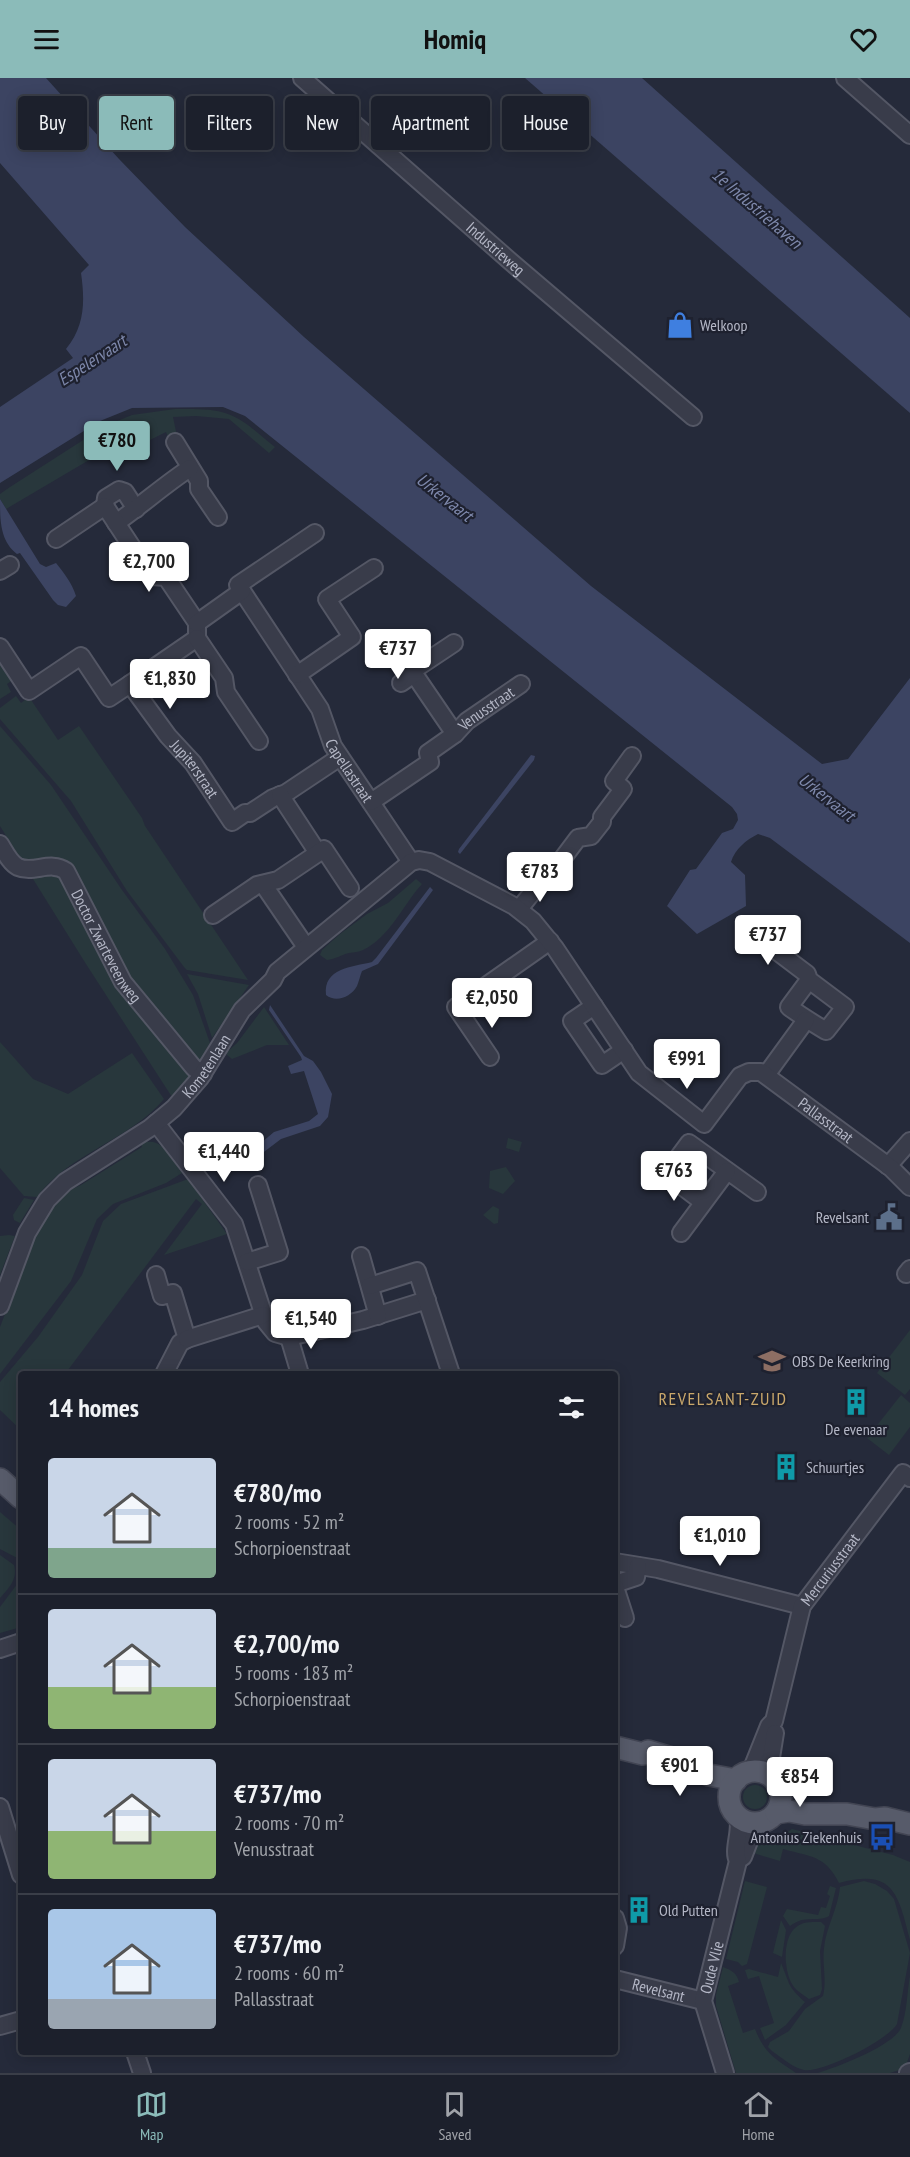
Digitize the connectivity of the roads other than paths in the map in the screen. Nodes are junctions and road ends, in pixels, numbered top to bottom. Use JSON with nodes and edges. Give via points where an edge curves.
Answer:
{"nodes":[{"id":1,"x":302,"y":78,"type":"edge"},
{"id":2,"x":845,"y":78,"type":"edge"},
{"id":3,"x":910,"y":135,"type":"edge"},
{"id":4,"x":693,"y":417,"type":"dead end"},
{"id":5,"x":175,"y":442,"type":"dead end"},
{"id":6,"x":190,"y":468,"type":"junction"},
{"id":7,"x":105,"y":506,"type":"junction"},
{"id":8,"x":136,"y":509,"type":"junction"},
{"id":9,"x":218,"y":517,"type":"dead end"},
{"id":10,"x":116,"y":523,"type":"junction"},
{"id":11,"x":315,"y":533,"type":"dead end"},
{"id":12,"x":56,"y":539,"type":"dead end"},
{"id":13,"x":374,"y":568,"type":"dead end"},
{"id":14,"x":242,"y":591,"type":"junction"},
{"id":15,"x":197,"y":630,"type":"junction"},
{"id":16,"x":454,"y":643,"type":"dead end"},
{"id":17,"x":0,"y":647,"type":"edge"},
{"id":18,"x":297,"y":675,"type":"junction"},
{"id":19,"x":130,"y":684,"type":"junction"},
{"id":20,"x":521,"y":684,"type":"dead end"},
{"id":21,"x":455,"y":734,"type":"junction"},
{"id":22,"x":259,"y":741,"type":"dead end"},
{"id":23,"x":632,"y":756,"type":"dead end"},
{"id":24,"x":340,"y":757,"type":"junction"},
{"id":25,"x":280,"y":795,"type":"junction"},
{"id":26,"x":371,"y":802,"type":"junction"},
{"id":27,"x":0,"y":844,"type":"edge"},
{"id":28,"x":318,"y":852,"type":"junction"},
{"id":29,"x":411,"y":862,"type":"junction"},
{"id":30,"x":263,"y":884,"type":"junction"},
{"id":31,"x":350,"y":888,"type":"dead end"},
{"id":32,"x":519,"y":909,"type":"junction"},
{"id":33,"x":213,"y":915,"type":"dead end"},
{"id":34,"x":750,"y":931,"type":"dead end"},
{"id":35,"x":550,"y":941,"type":"junction"},
{"id":36,"x":306,"y":946,"type":"junction"},
{"id":37,"x":809,"y":980,"type":"junction"},
{"id":38,"x":594,"y":1006,"type":"junction"},
{"id":39,"x":806,"y":1020,"type":"junction"},
{"id":40,"x":624,"y":1050,"type":"junction"},
{"id":41,"x":490,"y":1057,"type":"dead end"},
{"id":42,"x":203,"y":1074,"type":"junction"},
{"id":43,"x":766,"y":1075,"type":"junction"},
{"id":44,"x":700,"y":1121,"type":"junction"},
{"id":45,"x":156,"y":1123,"type":"junction"},
{"id":46,"x":910,"y":1141,"type":"edge"},
{"id":47,"x":689,"y":1143,"type":"junction"},
{"id":48,"x":888,"y":1166,"type":"junction"},
{"id":49,"x":727,"y":1171,"type":"junction"},
{"id":50,"x":908,"y":1180,"type":"edge"},
{"id":51,"x":258,"y":1185,"type":"dead end"},
{"id":52,"x":757,"y":1192,"type":"dead end"},
{"id":53,"x":703,"y":1202,"type":"junction"},
{"id":54,"x":681,"y":1233,"type":"dead end"},
{"id":55,"x":361,"y":1256,"type":"dead end"},
{"id":56,"x":247,"y":1262,"type":"junction"},
{"id":57,"x":156,"y":1275,"type":"dead end"},
{"id":58,"x":370,"y":1286,"type":"junction"},
{"id":59,"x":427,"y":1300,"type":"junction"},
{"id":60,"x":0,"y":1306,"type":"edge"},
{"id":61,"x":263,"y":1315,"type":"junction"},
{"id":62,"x":378,"y":1316,"type":"junction"},
{"id":63,"x":289,"y":1337,"type":"junction"},
{"id":64,"x":187,"y":1339,"type":"junction"},
{"id":65,"x":166,"y":1371,"type":"edge"},
{"id":66,"x":299,"y":1371,"type":"edge"},
{"id":67,"x":450,"y":1371,"type":"edge"},
{"id":68,"x":910,"y":1478,"type":"edge"},
{"id":69,"x":0,"y":1479,"type":"edge"},
{"id":70,"x":18,"y":1495,"type":"edge"},
{"id":71,"x":618,"y":1563,"type":"edge"},
{"id":72,"x":638,"y":1566,"type":"junction"},
{"id":73,"x":618,"y":1584,"type":"edge"},
{"id":74,"x":618,"y":1595,"type":"edge"},
{"id":75,"x":802,"y":1606,"type":"junction"},
{"id":76,"x":625,"y":1617,"type":"dead end"},
{"id":77,"x":18,"y":1643,"type":"edge"},
{"id":78,"x":0,"y":1649,"type":"edge"},
{"id":79,"x":618,"y":1748,"type":"edge"},
{"id":80,"x":643,"y":1754,"type":"junction"},
{"id":81,"x":762,"y":1793,"type":"junction"},
{"id":82,"x":0,"y":1807,"type":"edge"},
{"id":83,"x":734,"y":1808,"type":"junction"},
{"id":84,"x":910,"y":1824,"type":"edge"},
{"id":85,"x":738,"y":1861,"type":"junction"},
{"id":86,"x":18,"y":1865,"type":"edge"},
{"id":87,"x":618,"y":1980,"type":"edge"},
{"id":88,"x":703,"y":2001,"type":"junction"},
{"id":89,"x":18,"y":2021,"type":"edge"},
{"id":90,"x":0,"y":2026,"type":"edge"},
{"id":91,"x":136,"y":2055,"type":"edge"},
{"id":92,"x":142,"y":2073,"type":"edge"},
{"id":93,"x":725,"y":2073,"type":"edge"}],
"edges":[{"from":1,"to":4,"type":"street","name":"Industrieweg"},
{"from":2,"to":3,"type":"street"},
{"from":5,"to":6,"type":"street"},
{"from":6,"to":8,"type":"street"},
{"from":6,"to":9,"type":"street"},
{"from":7,"to":8,"type":"street","via":[[106,498],[119,489]]},
{"from":7,"to":10,"type":"street"},
{"from":7,"to":12,"type":"street"},
{"from":8,"to":10,"type":"street"},
{"from":10,"to":15,"type":"street","via":[[151,576],[166,577]]},
{"from":11,"to":14,"type":"street","via":[[238,585]]},
{"from":13,"to":18,"type":"street","via":[[327,599],[352,637]]},
{"from":14,"to":15,"type":"street"},
{"from":14,"to":18,"type":"street","name":"Capellastraat"},
{"from":15,"to":19,"type":"street"},
{"from":15,"to":22,"type":"street","via":[[224,678],[226,692]]},
{"from":16,"to":21,"type":"street","name":"Venusstraat","via":[[412,671],[408,678]]},
{"from":17,"to":19,"type":"street","via":[[29,691],[81,656],[109,698]]},
{"from":18,"to":24,"type":"street","name":"Capellastraat","via":[[320,709]]},
{"from":19,"to":25,"type":"street","name":"Jupiterstraat","via":[[193,763],[232,822]]},
{"from":20,"to":21,"type":"street","name":"Venusstraat","via":[[467,721]]},
{"from":21,"to":26,"type":"street","name":"Venusstraat","via":[[428,753],[430,762]]},
{"from":23,"to":32,"type":"street","via":[[614,782],[623,789],[602,822],[591,836],[578,838]]},
{"from":24,"to":25,"type":"street","name":"Jupiterstraat"},
{"from":24,"to":26,"type":"street","name":"Capellastraat"},
{"from":25,"to":28,"type":"street"},
{"from":26,"to":29,"type":"street","name":"Capellastraat"},
{"from":27,"to":42,"type":"street","name":"Doctor Zwarteveenweg","via":[[19,867],[54,866],[66,871],[123,982]]},
{"from":28,"to":30,"type":"street","via":[[278,880]]},
{"from":28,"to":31,"type":"street","via":[[324,849]]},
{"from":29,"to":32,"type":"street","via":[[430,862]]},
{"from":29,"to":36,"type":"street","name":"Kometenlaan"},
{"from":30,"to":33,"type":"street"},
{"from":30,"to":36,"type":"street"},
{"from":32,"to":35,"type":"street"},
{"from":34,"to":37,"type":"street","via":[[807,974]]},
{"from":35,"to":38,"type":"street"},
{"from":35,"to":41,"type":"street","via":[[456,1007]]},
{"from":36,"to":42,"type":"street","name":"Kometenlaan","via":[[243,1010]]},
{"from":37,"to":39,"type":"street","via":[[789,1007]]},
{"from":37,"to":39,"type":"street","via":[[845,1007],[826,1031]]},
{"from":38,"to":40,"type":"street"},
{"from":38,"to":40,"type":"street","via":[[572,1021],[579,1032],[602,1065]]},
{"from":39,"to":43,"type":"street"},
{"from":40,"to":44,"type":"street","via":[[646,1080]]},
{"from":42,"to":45,"type":"street","name":"Kometenlaan"},
{"from":43,"to":44,"type":"street","via":[[753,1071],[741,1075],[704,1124]]},
{"from":43,"to":48,"type":"street","name":"Pallasstraat"},
{"from":44,"to":47,"type":"street"},
{"from":45,"to":56,"type":"street","via":[[234,1224]]},
{"from":45,"to":60,"type":"street","name":"Kometenlaan","via":[[65,1182],[47,1200],[27,1233]]},
{"from":46,"to":48,"type":"street"},
{"from":47,"to":49,"type":"street"},
{"from":47,"to":53,"type":"street","via":[[666,1174]]},
{"from":48,"to":50,"type":"street","name":"Pallasstraat"},
{"from":49,"to":52,"type":"street"},
{"from":49,"to":53,"type":"street"},
{"from":51,"to":56,"type":"street","via":[[279,1252]]},
{"from":53,"to":54,"type":"street"},
{"from":55,"to":58,"type":"street"},
{"from":56,"to":61,"type":"street"},
{"from":57,"to":64,"type":"street","via":[[162,1296],[173,1293]]},
{"from":58,"to":59,"type":"street","via":[[417,1271]]},
{"from":58,"to":62,"type":"street"},
{"from":59,"to":62,"type":"street"},
{"from":59,"to":67,"type":"street"},
{"from":61,"to":63,"type":"street","via":[[273,1331]]},
{"from":61,"to":64,"type":"street"},
{"from":62,"to":63,"type":"street"},
{"from":63,"to":66,"type":"street"},
{"from":64,"to":65,"type":"street","via":[[180,1343]]},
{"from":68,"to":75,"type":"street","name":"Mercuriusstraat","via":[[903,1473]]},
{"from":69,"to":70,"type":"main road"},
{"from":71,"to":72,"type":"street"},
{"from":72,"to":73,"type":"street","via":[[636,1577]]},
{"from":72,"to":75,"type":"street"},
{"from":74,"to":76,"type":"street"},
{"from":75,"to":81,"type":"street","name":"Mercuriusstraat","via":[[774,1721]]},
{"from":77,"to":78,"type":"street"},
{"from":79,"to":80,"type":"main road"},
{"from":80,"to":81,"type":"main road","via":[[648,1751],[672,1757]]},
{"from":80,"to":83,"type":"main road","via":[[646,1759],[715,1792]]},
{"from":81,"to":83,"type":"main road","via":[[730,1789]]},
{"from":81,"to":83,"type":"main road","via":[[747,1822]]},
{"from":81,"to":84,"type":"main road","via":[[809,1802],[846,1802]]},
{"from":81,"to":85,"type":"street","name":"Oude Vlie","via":[[753,1831],[743,1859]]},
{"from":82,"to":86,"type":"street"},
{"from":83,"to":85,"type":"street","name":"Oude Vlie","via":[[740,1830],[735,1857]]},
{"from":85,"to":88,"type":"street","name":"Oude Vlie"},
{"from":87,"to":88,"type":"street","name":"Revelsant"},
{"from":88,"to":93,"type":"street","name":"Oude Vlie"},
{"from":89,"to":90,"type":"street"},
{"from":91,"to":92,"type":"street"}]}
